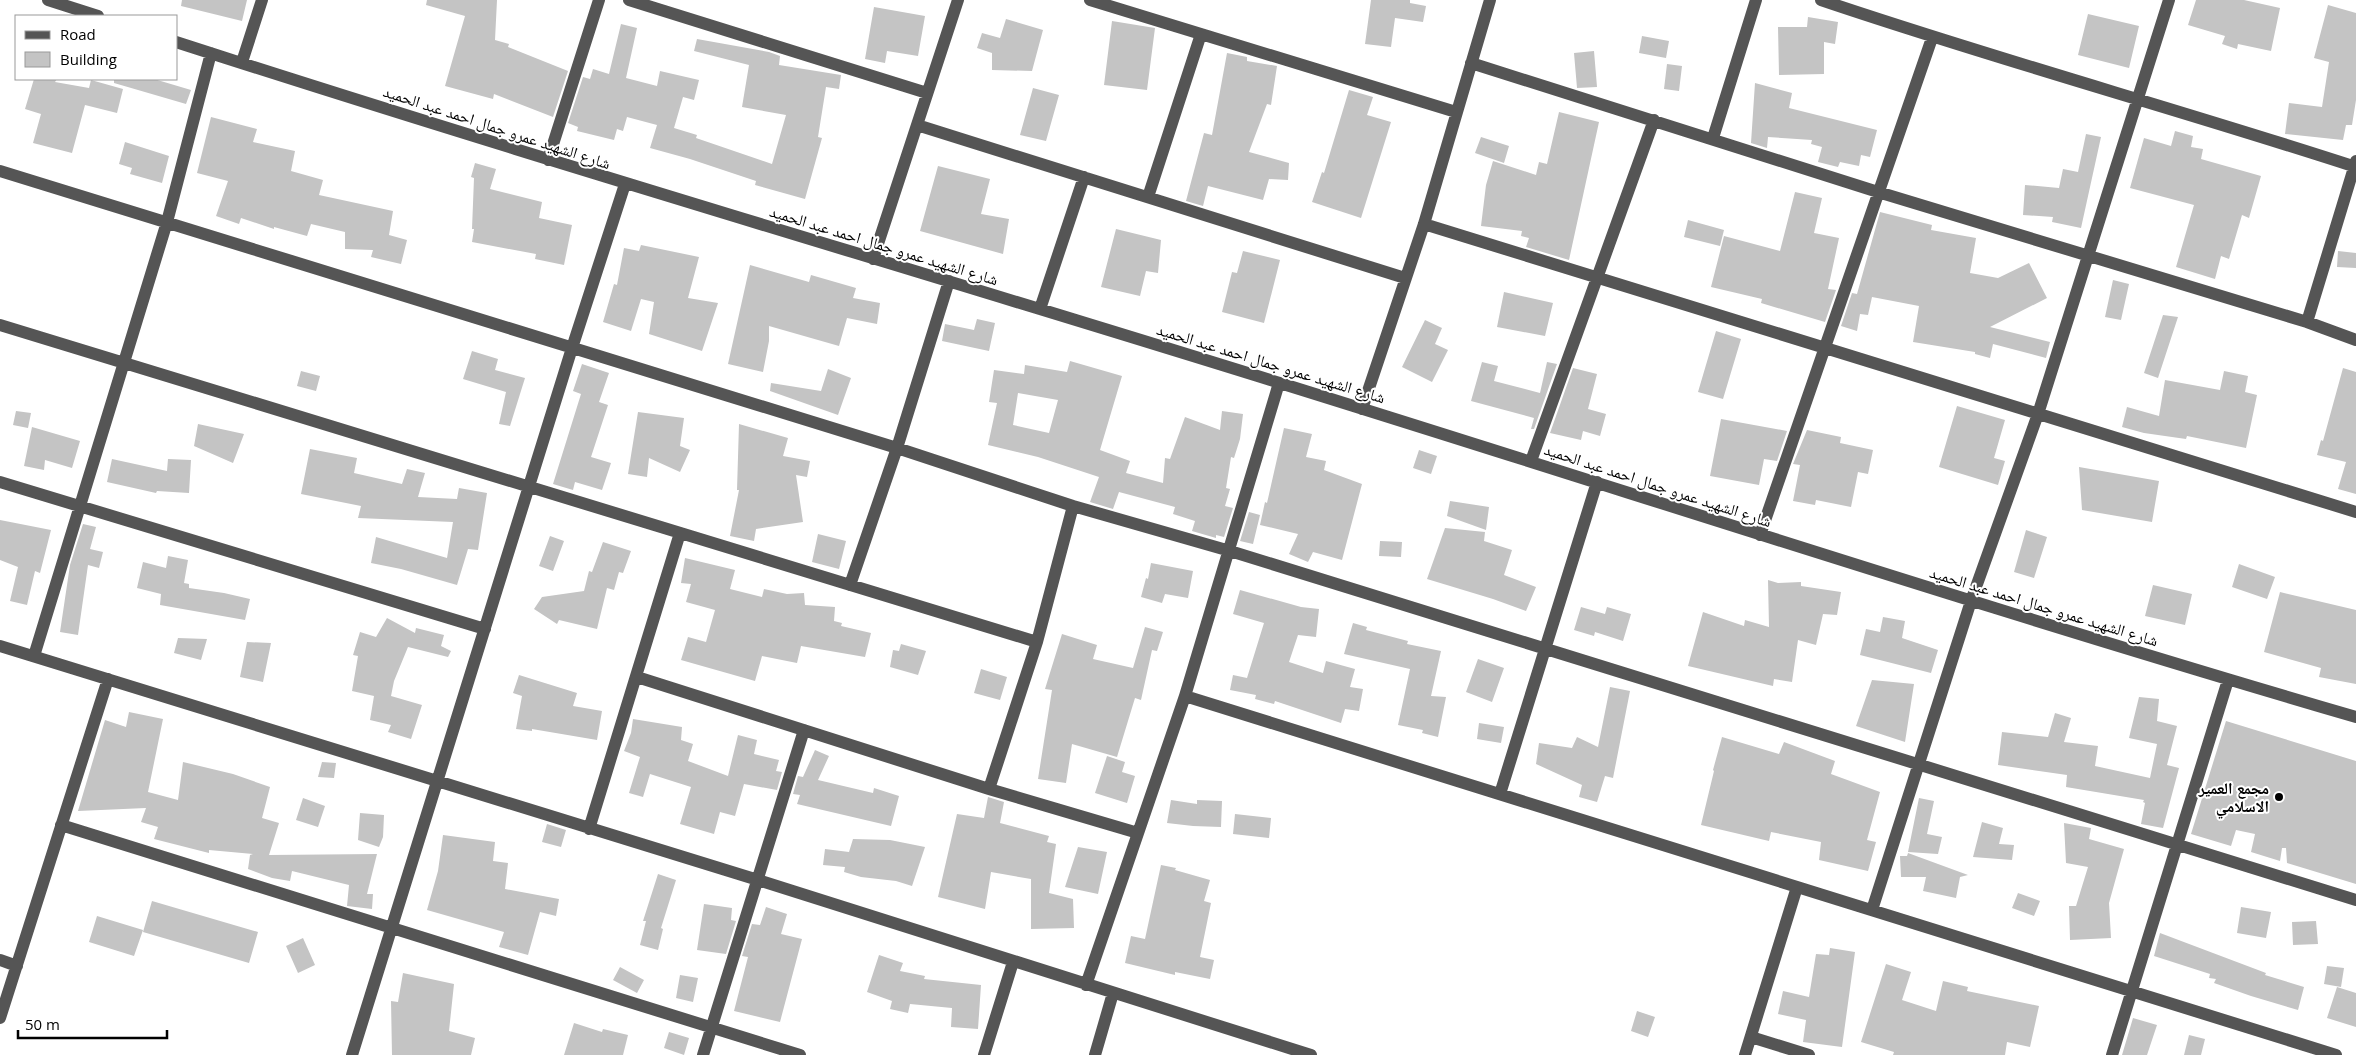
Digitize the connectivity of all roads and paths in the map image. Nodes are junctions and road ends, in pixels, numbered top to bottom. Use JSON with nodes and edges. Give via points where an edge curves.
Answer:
{"nodes":[{"id":1,"x":48,"y":0,"type":"edge"},
{"id":2,"x":262,"y":0,"type":"edge"},
{"id":3,"x":599,"y":0,"type":"edge"},
{"id":4,"x":629,"y":0,"type":"edge"},
{"id":5,"x":958,"y":0,"type":"edge"},
{"id":6,"x":1090,"y":0,"type":"edge"},
{"id":7,"x":1490,"y":0,"type":"edge"},
{"id":8,"x":1756,"y":0,"type":"edge"},
{"id":9,"x":1821,"y":0,"type":"edge"},
{"id":10,"x":2169,"y":0,"type":"edge"},
{"id":11,"x":95,"y":15,"type":"edge"},
{"id":12,"x":1201,"y":34,"type":"junction"},
{"id":13,"x":1932,"y":38,"type":"junction"},
{"id":14,"x":178,"y":43,"type":"edge"},
{"id":15,"x":211,"y":53,"type":"junction"},
{"id":16,"x":242,"y":62,"type":"junction"},
{"id":17,"x":1471,"y":63,"type":"junction"},
{"id":18,"x":928,"y":93,"type":"junction"},
{"id":19,"x":2138,"y":98,"type":"junction"},
{"id":20,"x":1456,"y":112,"type":"junction"},
{"id":21,"x":1654,"y":120,"type":"junction"},
{"id":22,"x":917,"y":125,"type":"junction"},
{"id":23,"x":1713,"y":138,"type":"junction"},
{"id":24,"x":548,"y":160,"type":"junction"},
{"id":25,"x":2356,"y":165,"type":"edge"},
{"id":26,"x":0,"y":171,"type":"edge"},
{"id":27,"x":1084,"y":178,"type":"junction"},
{"id":28,"x":625,"y":184,"type":"junction"},
{"id":29,"x":1878,"y":192,"type":"junction"},
{"id":30,"x":1148,"y":198,"type":"junction"},
{"id":31,"x":167,"y":222,"type":"junction"},
{"id":32,"x":1424,"y":224,"type":"junction"},
{"id":33,"x":2088,"y":254,"type":"junction"},
{"id":34,"x":873,"y":259,"type":"junction"},
{"id":35,"x":1405,"y":278,"type":"junction"},
{"id":36,"x":1598,"y":278,"type":"junction"},
{"id":37,"x":949,"y":281,"type":"junction"},
{"id":38,"x":1040,"y":309,"type":"junction"},
{"id":39,"x":2307,"y":322,"type":"junction"},
{"id":40,"x":0,"y":325,"type":"edge"},
{"id":41,"x":2356,"y":340,"type":"edge"},
{"id":42,"x":572,"y":348,"type":"junction"},
{"id":43,"x":1823,"y":349,"type":"junction"},
{"id":44,"x":124,"y":364,"type":"junction"},
{"id":45,"x":1279,"y":383,"type":"junction"},
{"id":46,"x":1362,"y":409,"type":"junction"},
{"id":47,"x":2038,"y":414,"type":"junction"},
{"id":48,"x":897,"y":448,"type":"junction"},
{"id":49,"x":1531,"y":461,"type":"junction"},
{"id":50,"x":0,"y":482,"type":"edge"},
{"id":51,"x":1597,"y":482,"type":"junction"},
{"id":52,"x":529,"y":487,"type":"junction"},
{"id":53,"x":80,"y":506,"type":"junction"},
{"id":54,"x":1072,"y":506,"type":"junction"},
{"id":55,"x":2356,"y":512,"type":"edge"},
{"id":56,"x":680,"y":533,"type":"junction"},
{"id":57,"x":1760,"y":535,"type":"junction"},
{"id":58,"x":1230,"y":551,"type":"junction"},
{"id":59,"x":850,"y":585,"type":"junction"},
{"id":60,"x":1971,"y":601,"type":"junction"},
{"id":61,"x":485,"y":629,"type":"junction"},
{"id":62,"x":1037,"y":642,"type":"junction"},
{"id":63,"x":0,"y":646,"type":"edge"},
{"id":64,"x":1546,"y":650,"type":"junction"},
{"id":65,"x":34,"y":656,"type":"junction"},
{"id":66,"x":637,"y":677,"type":"junction"},
{"id":67,"x":108,"y":679,"type":"junction"},
{"id":68,"x":2228,"y":680,"type":"junction"},
{"id":69,"x":1185,"y":696,"type":"junction"},
{"id":70,"x":2356,"y":717,"type":"edge"},
{"id":71,"x":804,"y":730,"type":"junction"},
{"id":72,"x":1919,"y":765,"type":"junction"},
{"id":73,"x":438,"y":782,"type":"junction"},
{"id":74,"x":989,"y":789,"type":"junction"},
{"id":75,"x":1500,"y":794,"type":"junction"},
{"id":76,"x":61,"y":825,"type":"junction"},
{"id":77,"x":589,"y":829,"type":"junction"},
{"id":78,"x":1138,"y":833,"type":"junction"},
{"id":79,"x":2178,"y":845,"type":"junction"},
{"id":80,"x":758,"y":880,"type":"junction"},
{"id":81,"x":1797,"y":887,"type":"junction"},
{"id":82,"x":2356,"y":900,"type":"edge"},
{"id":83,"x":1872,"y":910,"type":"junction"},
{"id":84,"x":392,"y":927,"type":"junction"},
{"id":85,"x":0,"y":960,"type":"edge"},
{"id":86,"x":1013,"y":962,"type":"junction"},
{"id":87,"x":17,"y":966,"type":"junction"},
{"id":88,"x":1086,"y":985,"type":"junction"},
{"id":89,"x":2132,"y":991,"type":"junction"},
{"id":90,"x":1113,"y":993,"type":"junction"},
{"id":91,"x":0,"y":1018,"type":"edge"},
{"id":92,"x":711,"y":1029,"type":"junction"},
{"id":93,"x":1751,"y":1037,"type":"junction"},
{"id":94,"x":352,"y":1055,"type":"edge"},
{"id":95,"x":703,"y":1055,"type":"edge"},
{"id":96,"x":800,"y":1055,"type":"edge"},
{"id":97,"x":984,"y":1055,"type":"edge"},
{"id":98,"x":1095,"y":1055,"type":"edge"},
{"id":99,"x":1311,"y":1055,"type":"edge"},
{"id":100,"x":1745,"y":1055,"type":"edge"},
{"id":101,"x":1809,"y":1055,"type":"edge"},
{"id":102,"x":2112,"y":1055,"type":"edge"},
{"id":103,"x":2336,"y":1055,"type":"edge"}],
"edges":[{"from":1,"to":11,"type":"street"},
{"from":2,"to":16,"type":"street"},
{"from":3,"to":24,"type":"street"},
{"from":4,"to":18,"type":"street"},
{"from":5,"to":18,"type":"street"},
{"from":6,"to":12,"type":"street"},
{"from":7,"to":17,"type":"street"},
{"from":8,"to":23,"type":"street"},
{"from":9,"to":13,"type":"street"},
{"from":10,"to":19,"type":"street"},
{"from":12,"to":20,"type":"street"},
{"from":12,"to":30,"type":"street"},
{"from":13,"to":19,"type":"street"},
{"from":13,"to":29,"type":"street"},
{"from":14,"to":15,"type":"street","name":"شارع الشهيد عمرو جمال احمد عبد الحميد"},
{"from":15,"to":16,"type":"street","name":"شارع الشهيد عمرو جمال احمد عبد الحميد"},
{"from":15,"to":31,"type":"street"},
{"from":16,"to":24,"type":"street","name":"شارع الشهيد عمرو جمال احمد عبد الحميد"},
{"from":17,"to":20,"type":"street"},
{"from":17,"to":21,"type":"street"},
{"from":18,"to":22,"type":"street"},
{"from":19,"to":25,"type":"street"},
{"from":19,"to":33,"type":"street"},
{"from":20,"to":32,"type":"street"},
{"from":21,"to":23,"type":"street"},
{"from":21,"to":36,"type":"street"},
{"from":22,"to":27,"type":"street"},
{"from":22,"to":34,"type":"street"},
{"from":23,"to":29,"type":"street"},
{"from":24,"to":28,"type":"street","name":"شارع الشهيد عمرو جمال احمد عبد الحميد"},
{"from":25,"to":39,"type":"street"},
{"from":26,"to":31,"type":"street"},
{"from":27,"to":30,"type":"street"},
{"from":27,"to":38,"type":"street"},
{"from":28,"to":34,"type":"street","name":"شارع الشهيد عمرو جمال احمد عبد الحميد"},
{"from":28,"to":42,"type":"street"},
{"from":29,"to":33,"type":"street"},
{"from":29,"to":43,"type":"street"},
{"from":30,"to":35,"type":"street"},
{"from":31,"to":42,"type":"street"},
{"from":31,"to":44,"type":"street"},
{"from":32,"to":35,"type":"street"},
{"from":32,"to":36,"type":"street"},
{"from":33,"to":39,"type":"street"},
{"from":33,"to":47,"type":"street"},
{"from":34,"to":37,"type":"street","name":"شارع الشهيد عمرو جمال احمد عبد الحميد"},
{"from":35,"to":46,"type":"street"},
{"from":36,"to":43,"type":"street"},
{"from":36,"to":49,"type":"street"},
{"from":37,"to":38,"type":"street","name":"شارع الشهيد عمرو جمال احمد عبد الحميد"},
{"from":37,"to":48,"type":"street"},
{"from":38,"to":45,"type":"street","name":"شارع الشهيد عمرو جمال احمد عبد الحميد"},
{"from":39,"to":41,"type":"street"},
{"from":40,"to":44,"type":"street"},
{"from":42,"to":48,"type":"street"},
{"from":42,"to":52,"type":"street"},
{"from":43,"to":47,"type":"street"},
{"from":43,"to":57,"type":"street"},
{"from":44,"to":52,"type":"street"},
{"from":44,"to":53,"type":"street"},
{"from":45,"to":46,"type":"street","name":"شارع الشهيد عمرو جمال احمد عبد الحميد"},
{"from":45,"to":58,"type":"street"},
{"from":46,"to":49,"type":"street","name":"شارع الشهيد عمرو جمال احمد عبد الحميد"},
{"from":47,"to":55,"type":"street"},
{"from":47,"to":60,"type":"street"},
{"from":48,"to":54,"type":"street"},
{"from":48,"to":59,"type":"street"},
{"from":49,"to":51,"type":"street","name":"شارع الشهيد عمرو جمال احمد عبد الحميد"},
{"from":50,"to":53,"type":"street"},
{"from":51,"to":57,"type":"street","name":"شارع الشهيد عمرو جمال احمد عبد الحميد"},
{"from":51,"to":64,"type":"street"},
{"from":52,"to":56,"type":"street"},
{"from":52,"to":61,"type":"street"},
{"from":53,"to":61,"type":"street"},
{"from":53,"to":65,"type":"street"},
{"from":54,"to":58,"type":"street"},
{"from":54,"to":62,"type":"street"},
{"from":56,"to":59,"type":"street"},
{"from":56,"to":66,"type":"street"},
{"from":57,"to":60,"type":"street","name":"شارع الشهيد عمرو جمال احمد عبد الحميد"},
{"from":58,"to":64,"type":"street"},
{"from":58,"to":69,"type":"street"},
{"from":59,"to":62,"type":"street"},
{"from":60,"to":68,"type":"street","name":"شارع الشهيد عمرو جمال احمد عبد الحميد"},
{"from":60,"to":72,"type":"street"},
{"from":61,"to":73,"type":"street"},
{"from":62,"to":74,"type":"street"},
{"from":63,"to":65,"type":"street"},
{"from":64,"to":72,"type":"street"},
{"from":64,"to":75,"type":"street"},
{"from":65,"to":67,"type":"street"},
{"from":66,"to":71,"type":"street"},
{"from":66,"to":77,"type":"street"},
{"from":67,"to":73,"type":"street"},
{"from":67,"to":76,"type":"street"},
{"from":68,"to":70,"type":"street","name":"شارع الشهيد عمرو جمال احمد عبد الحميد"},
{"from":68,"to":79,"type":"street"},
{"from":69,"to":75,"type":"street"},
{"from":69,"to":78,"type":"street"},
{"from":71,"to":74,"type":"street"},
{"from":71,"to":80,"type":"street"},
{"from":72,"to":79,"type":"street"},
{"from":72,"to":83,"type":"street"},
{"from":73,"to":77,"type":"street"},
{"from":73,"to":84,"type":"street"},
{"from":74,"to":78,"type":"street"},
{"from":75,"to":81,"type":"street"},
{"from":76,"to":84,"type":"street"},
{"from":76,"to":87,"type":"street"},
{"from":77,"to":80,"type":"street"},
{"from":78,"to":88,"type":"street"},
{"from":79,"to":82,"type":"street"},
{"from":79,"to":89,"type":"street"},
{"from":80,"to":86,"type":"street"},
{"from":80,"to":92,"type":"street"},
{"from":81,"to":83,"type":"street"},
{"from":81,"to":93,"type":"street"},
{"from":83,"to":89,"type":"street"},
{"from":84,"to":92,"type":"street"},
{"from":84,"to":94,"type":"street"},
{"from":85,"to":87,"type":"street"},
{"from":86,"to":88,"type":"street"},
{"from":86,"to":97,"type":"street"},
{"from":87,"to":91,"type":"street"},
{"from":88,"to":90,"type":"street"},
{"from":89,"to":102,"type":"street"},
{"from":89,"to":103,"type":"street"},
{"from":90,"to":98,"type":"street"},
{"from":90,"to":99,"type":"street"},
{"from":92,"to":95,"type":"street"},
{"from":92,"to":96,"type":"street"},
{"from":93,"to":100,"type":"street"},
{"from":93,"to":101,"type":"street"}]}
